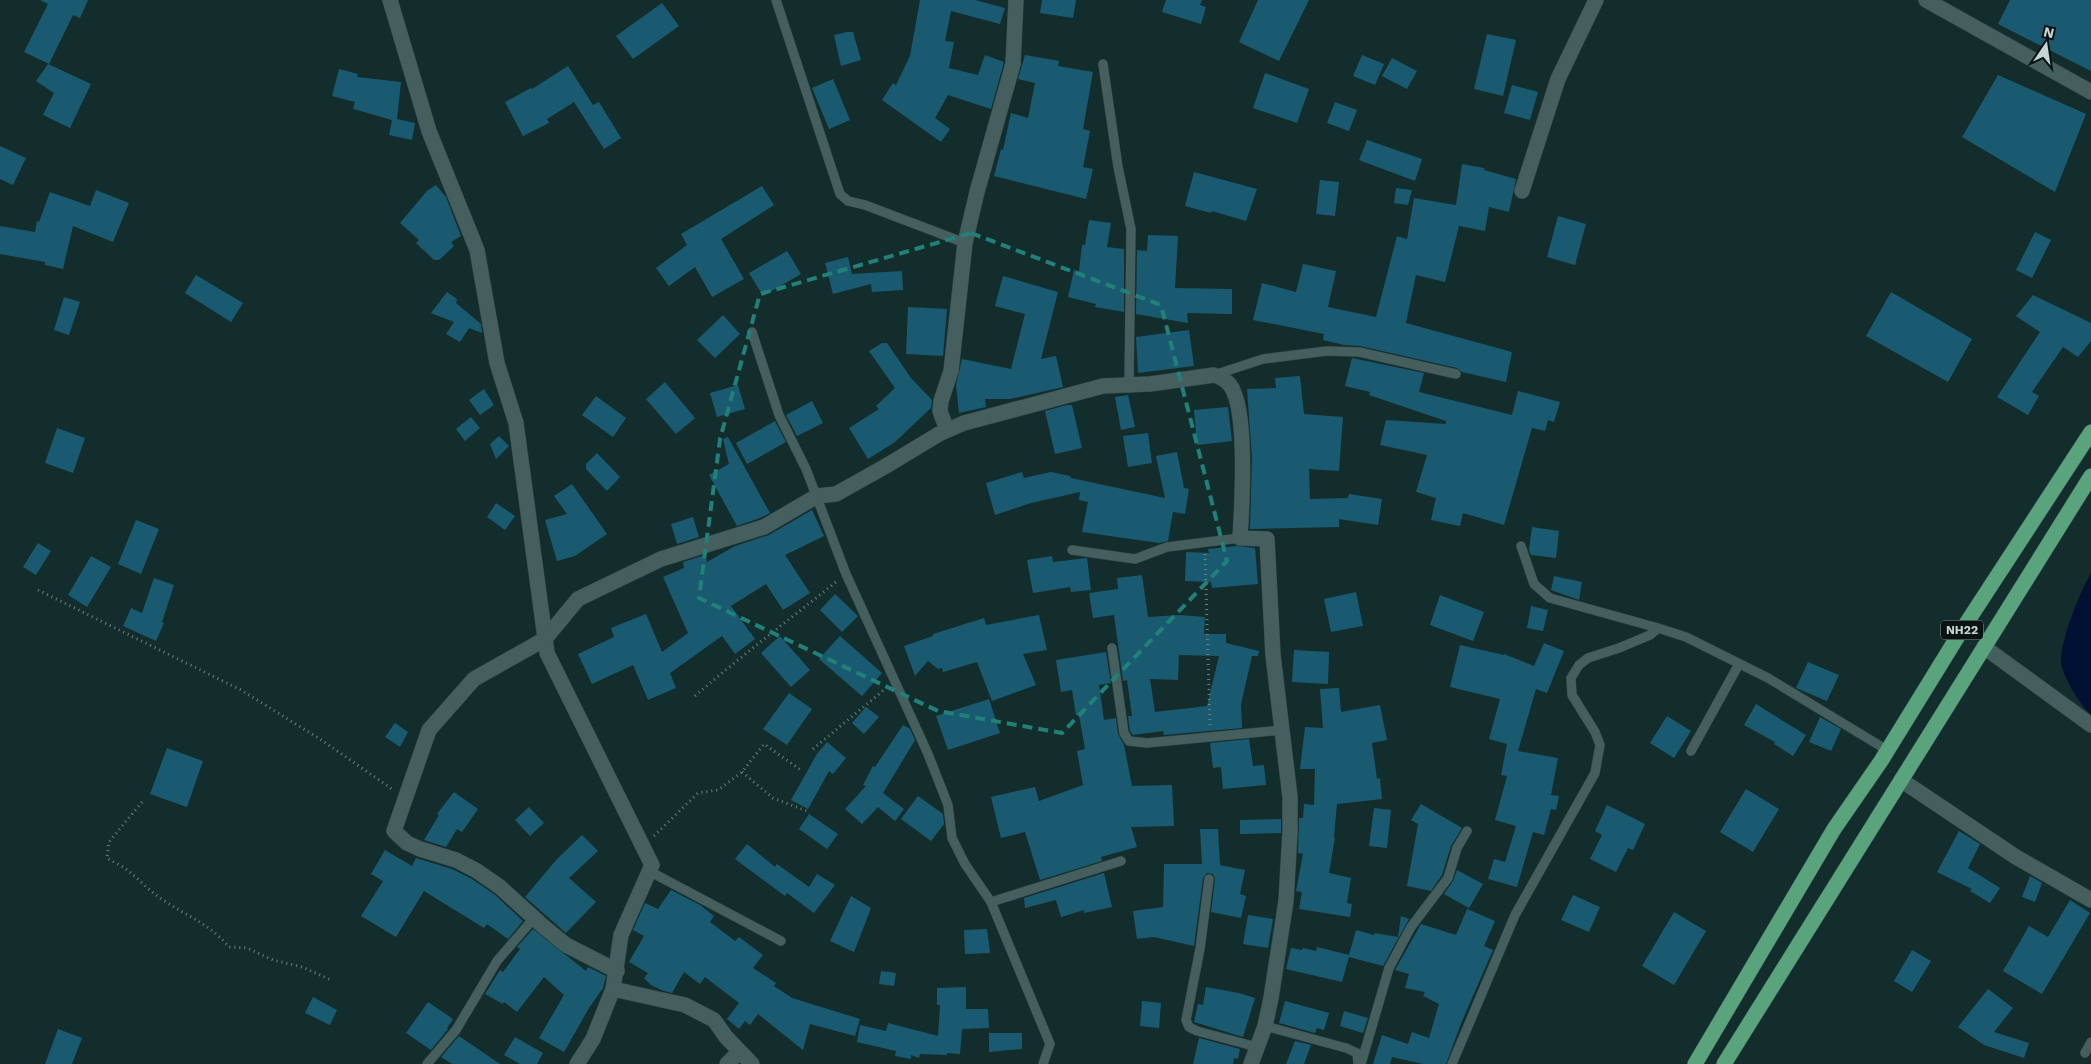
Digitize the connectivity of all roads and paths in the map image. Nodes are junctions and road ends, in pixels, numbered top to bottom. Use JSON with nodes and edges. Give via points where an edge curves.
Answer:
{"nodes":[{"id":1,"x":390,"y":0,"type":"edge"},
{"id":2,"x":776,"y":0,"type":"edge"},
{"id":3,"x":1016,"y":0,"type":"edge"},
{"id":4,"x":1596,"y":0,"type":"edge"},
{"id":5,"x":1926,"y":0,"type":"edge"},
{"id":6,"x":1103,"y":64,"type":"dead end"},
{"id":7,"x":2091,"y":92,"type":"edge"},
{"id":8,"x":1522,"y":191,"type":"dead end"},
{"id":9,"x":965,"y":243,"type":"junction"},
{"id":10,"x":752,"y":332,"type":"dead end"},
{"id":11,"x":1456,"y":374,"type":"dead end"},
{"id":12,"x":1214,"y":375,"type":"junction"},
{"id":13,"x":1129,"y":385,"type":"junction"},
{"id":14,"x":947,"y":430,"type":"junction"},
{"id":15,"x":2091,"y":432,"type":"edge"},
{"id":16,"x":2091,"y":476,"type":"edge"},
{"id":17,"x":817,"y":496,"type":"junction"},
{"id":18,"x":1240,"y":538,"type":"junction"},
{"id":19,"x":1205,"y":546,"type":"dead end"},
{"id":20,"x":1520,"y":546,"type":"dead end"},
{"id":21,"x":1072,"y":550,"type":"dead end"},
{"id":22,"x":846,"y":574,"type":"junction"},
{"id":23,"x":38,"y":590,"type":"dead end"},
{"id":24,"x":1658,"y":628,"type":"junction"},
{"id":25,"x":545,"y":639,"type":"junction"},
{"id":26,"x":1984,"y":647,"type":"junction"},
{"id":27,"x":1112,"y":648,"type":"dead end"},
{"id":28,"x":1739,"y":664,"type":"junction"},
{"id":29,"x":895,"y":680,"type":"junction"},
{"id":30,"x":695,"y":696,"type":"dead end"},
{"id":31,"x":2091,"y":726,"type":"edge"},
{"id":32,"x":1282,"y":730,"type":"junction"},
{"id":33,"x":1211,"y":737,"type":"junction"},
{"id":34,"x":813,"y":750,"type":"dead end"},
{"id":35,"x":1691,"y":750,"type":"dead end"},
{"id":36,"x":1886,"y":750,"type":"junction"},
{"id":37,"x":802,"y":771,"type":"dead end"},
{"id":38,"x":742,"y":772,"type":"junction"},
{"id":39,"x":1901,"y":780,"type":"junction"},
{"id":40,"x":405,"y":798,"type":"junction"},
{"id":41,"x":142,"y":802,"type":"dead end"},
{"id":42,"x":807,"y":811,"type":"dead end"},
{"id":43,"x":1467,"y":831,"type":"dead end"},
{"id":44,"x":643,"y":847,"type":"junction"},
{"id":45,"x":1121,"y":861,"type":"dead end"},
{"id":46,"x":649,"y":871,"type":"junction"},
{"id":47,"x":1210,"y":879,"type":"dead end"},
{"id":48,"x":2091,"y":900,"type":"edge"},
{"id":49,"x":991,"y":902,"type":"junction"},
{"id":50,"x":534,"y":918,"type":"junction"},
{"id":51,"x":781,"y":941,"type":"dead end"},
{"id":52,"x":617,"y":971,"type":"junction"},
{"id":53,"x":331,"y":980,"type":"dead end"},
{"id":54,"x":613,"y":989,"type":"junction"},
{"id":55,"x":1265,"y":1026,"type":"junction"},
{"id":56,"x":1257,"y":1047,"type":"junction"},
{"id":57,"x":739,"y":1052,"type":"junction"},
{"id":58,"x":427,"y":1064,"type":"edge"},
{"id":59,"x":577,"y":1064,"type":"edge"},
{"id":60,"x":728,"y":1064,"type":"edge"},
{"id":61,"x":752,"y":1064,"type":"edge"},
{"id":62,"x":1043,"y":1064,"type":"edge"},
{"id":63,"x":1251,"y":1064,"type":"edge"},
{"id":64,"x":1360,"y":1064,"type":"edge"},
{"id":65,"x":1452,"y":1064,"type":"edge"},
{"id":66,"x":1695,"y":1064,"type":"edge"},
{"id":67,"x":1724,"y":1064,"type":"edge"}],
"edges":[{"from":1,"to":25,"type":"street","via":[[429,130],[477,250],[497,363],[516,423]]},
{"from":2,"to":9,"type":"lane","via":[[840,194],[848,201]]},
{"from":3,"to":9,"type":"street","via":[[1013,64]]},
{"from":4,"to":8,"type":"street","via":[[1558,78]]},
{"from":5,"to":7,"type":"street"},
{"from":6,"to":13,"type":"lane","via":[[1118,167],[1132,229]]},
{"from":9,"to":14,"type":"street","via":[[951,371],[940,411]]},
{"from":10,"to":17,"type":"lane","via":[[779,415]]},
{"from":11,"to":12,"type":"lane","via":[[1359,352],[1328,351],[1263,359]]},
{"from":12,"to":13,"type":"street"},
{"from":12,"to":18,"type":"street","via":[[1229,384],[1235,394],[1241,429]]},
{"from":13,"to":14,"type":"street","via":[[1103,386]]},
{"from":14,"to":17,"type":"street","via":[[836,494]]},
{"from":15,"to":36,"type":"highway","number":"NH22"},
{"from":16,"to":26,"type":"highway","number":"NH22"},
{"from":17,"to":22,"type":"lane"},
{"from":17,"to":25,"type":"street","via":[[764,528],[661,559],[587,594],[578,599]]},
{"from":18,"to":21,"type":"lane","via":[[1167,547],[1135,558]]},
{"from":18,"to":32,"type":"street","via":[[1267,539],[1273,654]]},
{"from":19,"to":33,"type":"path"},
{"from":20,"to":24,"type":"lane","via":[[1534,584],[1550,598]]},
{"from":22,"to":29,"type":"lane"},
{"from":22,"to":30,"type":"path"},
{"from":23,"to":40,"type":"path","via":[[241,690],[320,739]]},
{"from":24,"to":28,"type":"lane","via":[[1686,637]]},
{"from":24,"to":65,"type":"lane","via":[[1650,635],[1588,658],[1571,678],[1572,695],[1600,745],[1594,774],[1515,915]]},
{"from":25,"to":40,"type":"street","via":[[474,679],[447,708],[428,730]]},
{"from":25,"to":44,"type":"street","via":[[547,653]]},
{"from":26,"to":31,"type":"street"},
{"from":26,"to":39,"type":"highway","number":"NH22"},
{"from":27,"to":33,"type":"lane","via":[[1124,732],[1129,741],[1147,743]]},
{"from":28,"to":35,"type":"lane"},
{"from":28,"to":36,"type":"lane","via":[[1768,678]]},
{"from":29,"to":34,"type":"path"},
{"from":29,"to":49,"type":"lane","via":[[948,805],[952,838]]},
{"from":32,"to":33,"type":"lane"},
{"from":32,"to":55,"type":"street","via":[[1290,797],[1286,902]]},
{"from":36,"to":66,"type":"highway","number":"NH22","via":[[1834,829]]},
{"from":37,"to":38,"type":"path","via":[[764,744]]},
{"from":38,"to":42,"type":"path","via":[[773,798]]},
{"from":38,"to":44,"type":"path","via":[[718,790],[698,794]]},
{"from":39,"to":48,"type":"street","via":[[2016,857]]},
{"from":39,"to":67,"type":"highway","number":"NH22"},
{"from":40,"to":50,"type":"street","via":[[394,831],[407,843],[477,871]]},
{"from":41,"to":53,"type":"path","via":[[109,842],[107,858],[127,870],[162,900],[202,922],[229,947],[246,948]]},
{"from":43,"to":64,"type":"lane","via":[[1457,848],[1448,878],[1411,927],[1390,968]]},
{"from":44,"to":46,"type":"street","via":[[652,865]]},
{"from":45,"to":49,"type":"lane"},
{"from":46,"to":51,"type":"lane"},
{"from":46,"to":52,"type":"street","via":[[621,934]]},
{"from":47,"to":56,"type":"lane","via":[[1186,1020],[1189,1027],[1198,1031]]},
{"from":49,"to":62,"type":"lane","via":[[1050,1044]]},
{"from":50,"to":52,"type":"street","via":[[566,945]]},
{"from":50,"to":58,"type":"lane","via":[[497,961],[456,1030]]},
{"from":52,"to":54,"type":"street"},
{"from":54,"to":57,"type":"street","via":[[685,1005],[714,1020]]},
{"from":54,"to":59,"type":"street","via":[[593,1039]]},
{"from":55,"to":56,"type":"street"},
{"from":55,"to":64,"type":"lane","via":[[1346,1048],[1357,1053]]},
{"from":56,"to":63,"type":"street"},
{"from":57,"to":60,"type":"street"},
{"from":57,"to":61,"type":"street"}]}
